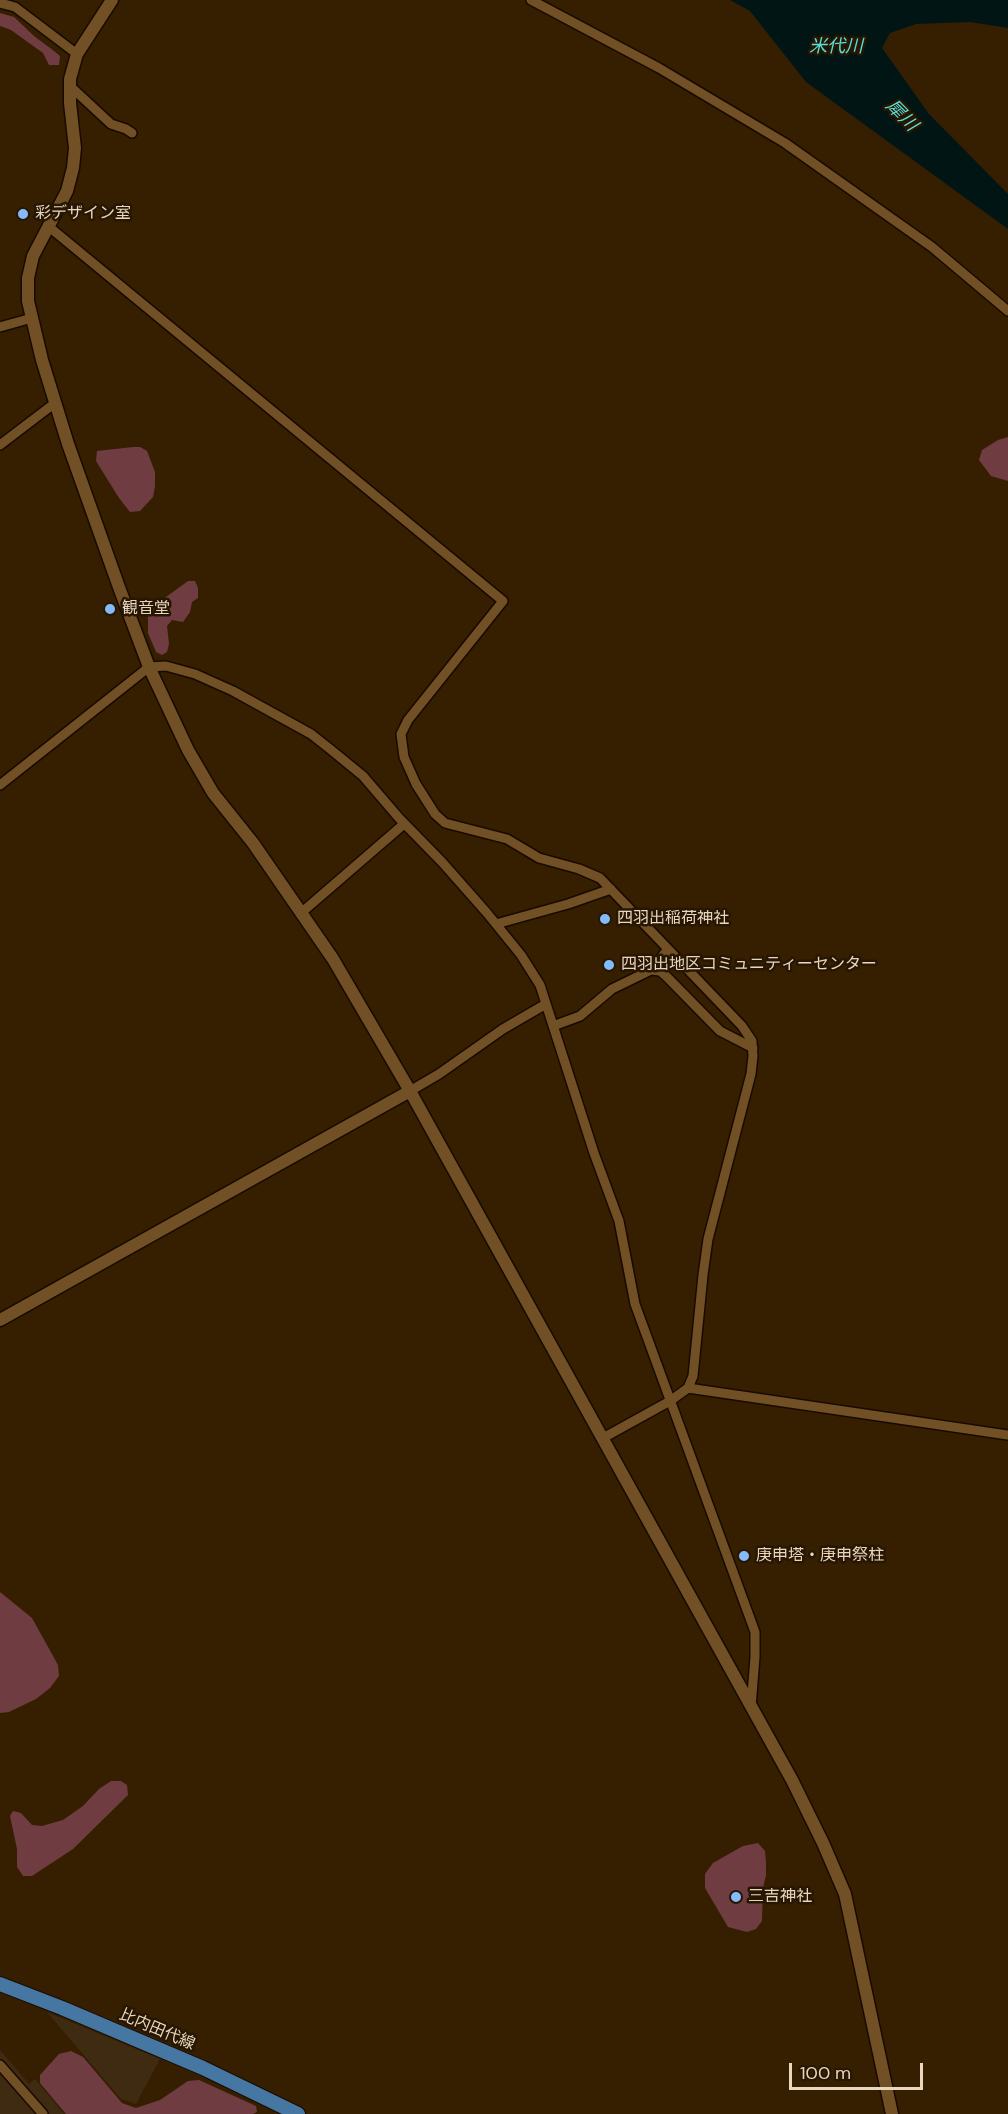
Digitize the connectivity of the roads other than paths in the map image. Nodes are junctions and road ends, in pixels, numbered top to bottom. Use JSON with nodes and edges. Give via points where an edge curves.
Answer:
{"nodes":[{"id":1,"x":112,"y":0,"type":"edge"},
{"id":2,"x":531,"y":0,"type":"edge"},
{"id":3,"x":0,"y":3,"type":"edge"},
{"id":4,"x":77,"y":54,"type":"junction"},
{"id":5,"x":70,"y":86,"type":"junction"},
{"id":6,"x":132,"y":133,"type":"dead end"},
{"id":7,"x":48,"y":226,"type":"junction"},
{"id":8,"x":1008,"y":311,"type":"edge"},
{"id":9,"x":32,"y":318,"type":"junction"},
{"id":10,"x":0,"y":327,"type":"edge"},
{"id":11,"x":55,"y":403,"type":"junction"},
{"id":12,"x":0,"y":445,"type":"edge"},
{"id":13,"x":149,"y":668,"type":"junction"},
{"id":14,"x":0,"y":786,"type":"edge"},
{"id":15,"x":404,"y":824,"type":"junction"},
{"id":16,"x":611,"y":889,"type":"junction"},
{"id":17,"x":301,"y":913,"type":"junction"},
{"id":18,"x":496,"y":924,"type":"junction"},
{"id":19,"x":668,"y":948,"type":"junction"},
{"id":20,"x":651,"y":970,"type":"junction"},
{"id":21,"x":546,"y":1004,"type":"junction"},
{"id":22,"x":553,"y":1026,"type":"junction"},
{"id":23,"x":753,"y":1048,"type":"junction"},
{"id":24,"x":410,"y":1091,"type":"junction"},
{"id":25,"x":0,"y":1320,"type":"edge"},
{"id":26,"x":688,"y":1388,"type":"junction"},
{"id":27,"x":670,"y":1401,"type":"junction"},
{"id":28,"x":1008,"y":1435,"type":"edge"},
{"id":29,"x":603,"y":1438,"type":"junction"},
{"id":30,"x":751,"y":1707,"type":"junction"},
{"id":31,"x":0,"y":1984,"type":"edge"},
{"id":32,"x":0,"y":2065,"type":"edge"},
{"id":33,"x":43,"y":2114,"type":"edge"},
{"id":34,"x":298,"y":2114,"type":"edge"},
{"id":35,"x":892,"y":2114,"type":"edge"}],
"edges":[{"from":1,"to":4,"type":"street"},
{"from":2,"to":8,"type":"street","via":[[659,68],[785,143],[932,247]]},
{"from":3,"to":4,"type":"street","via":[[15,7]]},
{"from":4,"to":5,"type":"street"},
{"from":5,"to":6,"type":"street","via":[[111,124]]},
{"from":5,"to":7,"type":"street","via":[[73,168],[67,190]]},
{"from":7,"to":9,"type":"street","via":[[33,256],[28,278]]},
{"from":7,"to":16,"type":"street","via":[[503,601],[408,720],[401,734],[404,757],[416,784],[445,823],[507,839],[539,858],[595,875]]},
{"from":9,"to":10,"type":"street"},
{"from":9,"to":11,"type":"street"},
{"from":11,"to":12,"type":"street"},
{"from":11,"to":13,"type":"street"},
{"from":13,"to":14,"type":"street"},
{"from":13,"to":15,"type":"street","via":[[166,666],[195,674],[311,734],[363,776]]},
{"from":13,"to":17,"type":"street","via":[[213,793]]},
{"from":15,"to":17,"type":"street"},
{"from":15,"to":18,"type":"street"},
{"from":16,"to":18,"type":"street"},
{"from":16,"to":19,"type":"street"},
{"from":17,"to":24,"type":"street","via":[[333,959]]},
{"from":18,"to":21,"type":"street","via":[[521,955]]},
{"from":19,"to":20,"type":"street"},
{"from":19,"to":23,"type":"street","via":[[741,1026]]},
{"from":20,"to":22,"type":"street","via":[[612,989],[580,1016]]},
{"from":20,"to":23,"type":"street","via":[[666,976],[720,1031]]},
{"from":21,"to":22,"type":"street"},
{"from":21,"to":24,"type":"street"},
{"from":22,"to":27,"type":"street","via":[[618,1221],[634,1304]]},
{"from":23,"to":26,"type":"street","via":[[750,1074],[708,1239],[697,1355]]},
{"from":24,"to":25,"type":"street"},
{"from":24,"to":29,"type":"street"},
{"from":26,"to":27,"type":"street"},
{"from":26,"to":28,"type":"street"},
{"from":27,"to":29,"type":"street"},
{"from":27,"to":30,"type":"street","via":[[755,1632]]},
{"from":29,"to":30,"type":"street"},
{"from":30,"to":35,"type":"street","via":[[824,1842],[845,1894]]},
{"from":31,"to":34,"type":"main road","name":"比内田代線","via":[[203,2068]]},
{"from":32,"to":33,"type":"street"}]}
